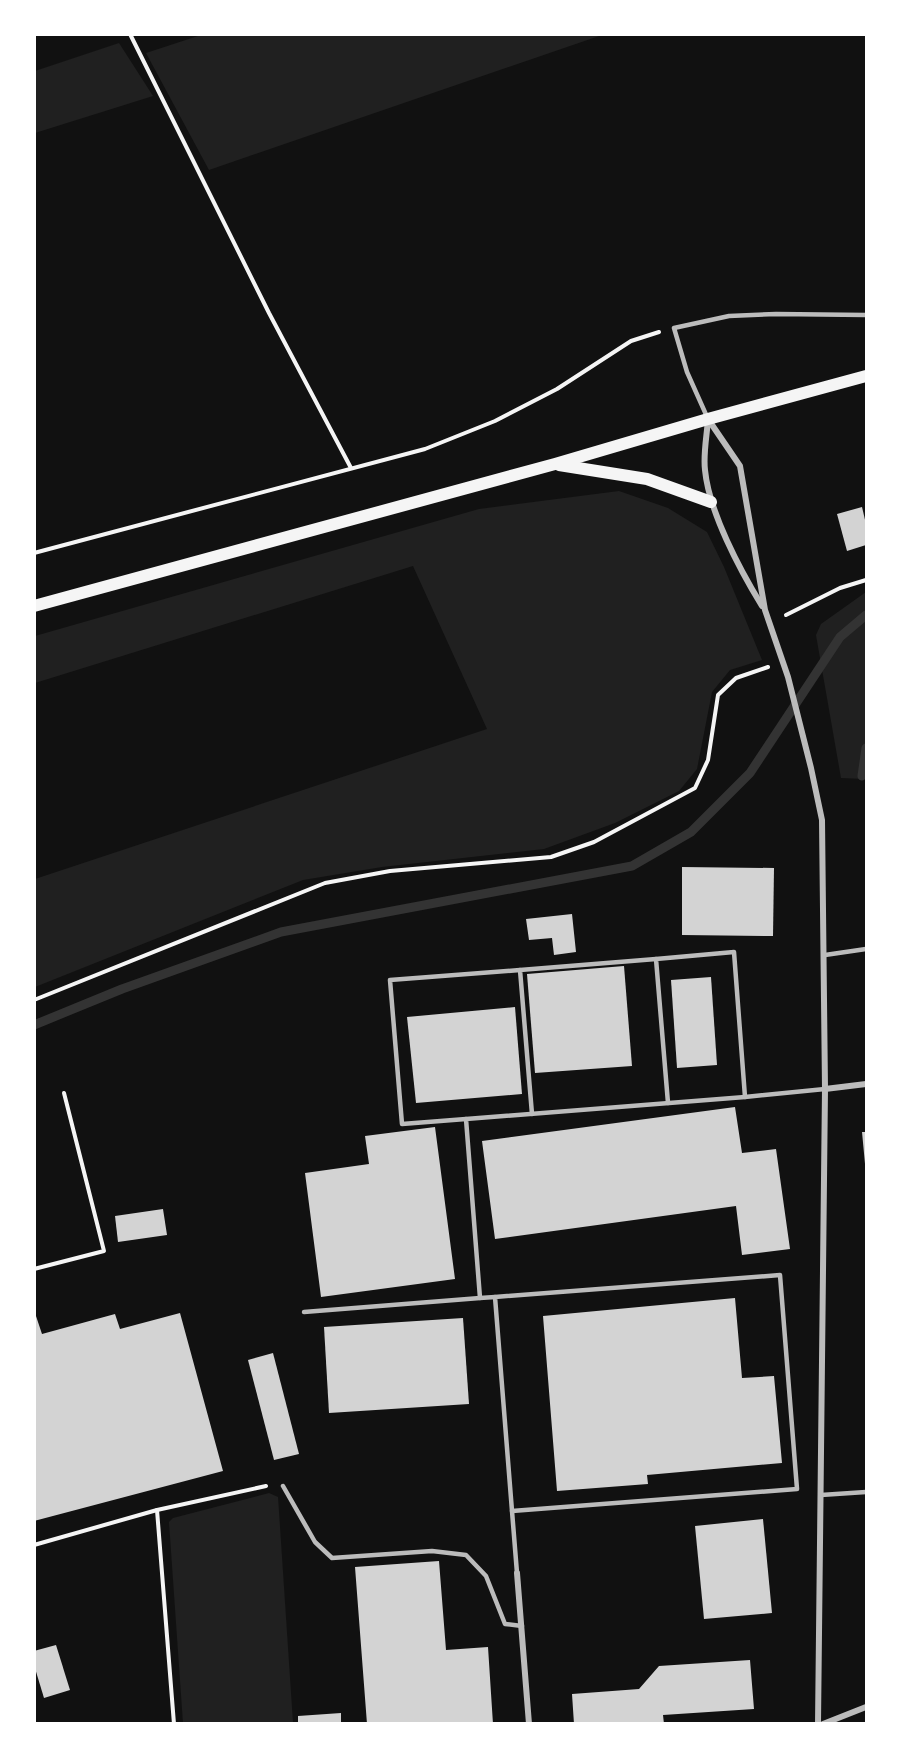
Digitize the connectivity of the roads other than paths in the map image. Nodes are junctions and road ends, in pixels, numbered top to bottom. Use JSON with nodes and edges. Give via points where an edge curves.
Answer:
{"nodes":[{"id":1,"x":867,"y":315,"type":"edge"},
{"id":2,"x":867,"y":376,"type":"edge"},
{"id":3,"x":708,"y":418,"type":"junction"},
{"id":4,"x":555,"y":464,"type":"junction"},
{"id":5,"x":711,"y":502,"type":"junction"},
{"id":6,"x":34,"y":606,"type":"edge"},
{"id":7,"x":765,"y":610,"type":"junction"},
{"id":8,"x":867,"y":949,"type":"edge"},
{"id":9,"x":825,"y":955,"type":"junction"},
{"id":10,"x":656,"y":958,"type":"junction"},
{"id":11,"x":520,"y":970,"type":"junction"},
{"id":12,"x":867,"y":1084,"type":"edge"},
{"id":13,"x":825,"y":1089,"type":"junction"},
{"id":14,"x":745,"y":1097,"type":"junction"},
{"id":15,"x":668,"y":1103,"type":"junction"},
{"id":16,"x":532,"y":1114,"type":"junction"},
{"id":17,"x":466,"y":1119,"type":"junction"},
{"id":18,"x":495,"y":1297,"type":"junction"},
{"id":19,"x":480,"y":1298,"type":"junction"},
{"id":20,"x":304,"y":1312,"type":"dead end"},
{"id":21,"x":283,"y":1486,"type":"road end"},
{"id":22,"x":867,"y":1492,"type":"edge"},
{"id":23,"x":821,"y":1495,"type":"junction"},
{"id":24,"x":512,"y":1511,"type":"junction"},
{"id":25,"x":517,"y":1573,"type":"joint"},
{"id":26,"x":522,"y":1626,"type":"junction"},
{"id":27,"x":867,"y":1707,"type":"edge"},
{"id":28,"x":529,"y":1724,"type":"edge"},
{"id":29,"x":818,"y":1724,"type":"edge"},
{"id":30,"x":824,"y":1724,"type":"edge"}],
"edges":[{"from":1,"to":3,"type":"lane","via":[[729,316],[674,327],[687,372]]},
{"from":2,"to":3,"type":"main road"},
{"from":3,"to":4,"type":"main road"},
{"from":3,"to":5,"type":"street","via":[[704,468]]},
{"from":3,"to":7,"type":"street","via":[[740,465]]},
{"from":4,"to":5,"type":"main road","via":[[647,479]]},
{"from":4,"to":6,"type":"main road"},
{"from":5,"to":7,"type":"street","via":[[747,582]]},
{"from":7,"to":9,"type":"street","via":[[788,677],[822,820]]},
{"from":8,"to":9,"type":"lane"},
{"from":9,"to":13,"type":"street"},
{"from":10,"to":11,"type":"lane"},
{"from":10,"to":14,"type":"lane","via":[[734,952]]},
{"from":10,"to":15,"type":"lane"},
{"from":11,"to":16,"type":"lane"},
{"from":11,"to":17,"type":"lane","via":[[390,980],[402,1124]]},
{"from":12,"to":13,"type":"street"},
{"from":13,"to":14,"type":"lane"},
{"from":13,"to":23,"type":"street"},
{"from":14,"to":15,"type":"lane"},
{"from":15,"to":16,"type":"lane"},
{"from":16,"to":17,"type":"lane"},
{"from":17,"to":19,"type":"lane"},
{"from":18,"to":19,"type":"lane"},
{"from":18,"to":24,"type":"lane"},
{"from":18,"to":24,"type":"lane","via":[[780,1275],[784,1322],[797,1489]]},
{"from":19,"to":20,"type":"lane"},
{"from":21,"to":26,"type":"lane","via":[[315,1542],[332,1558],[432,1551],[466,1555],[486,1576],[505,1624]]},
{"from":22,"to":23,"type":"lane"},
{"from":23,"to":29,"type":"street"},
{"from":24,"to":25,"type":"lane"},
{"from":25,"to":26,"type":"street"},
{"from":26,"to":28,"type":"street"},
{"from":27,"to":30,"type":"street"}]}
